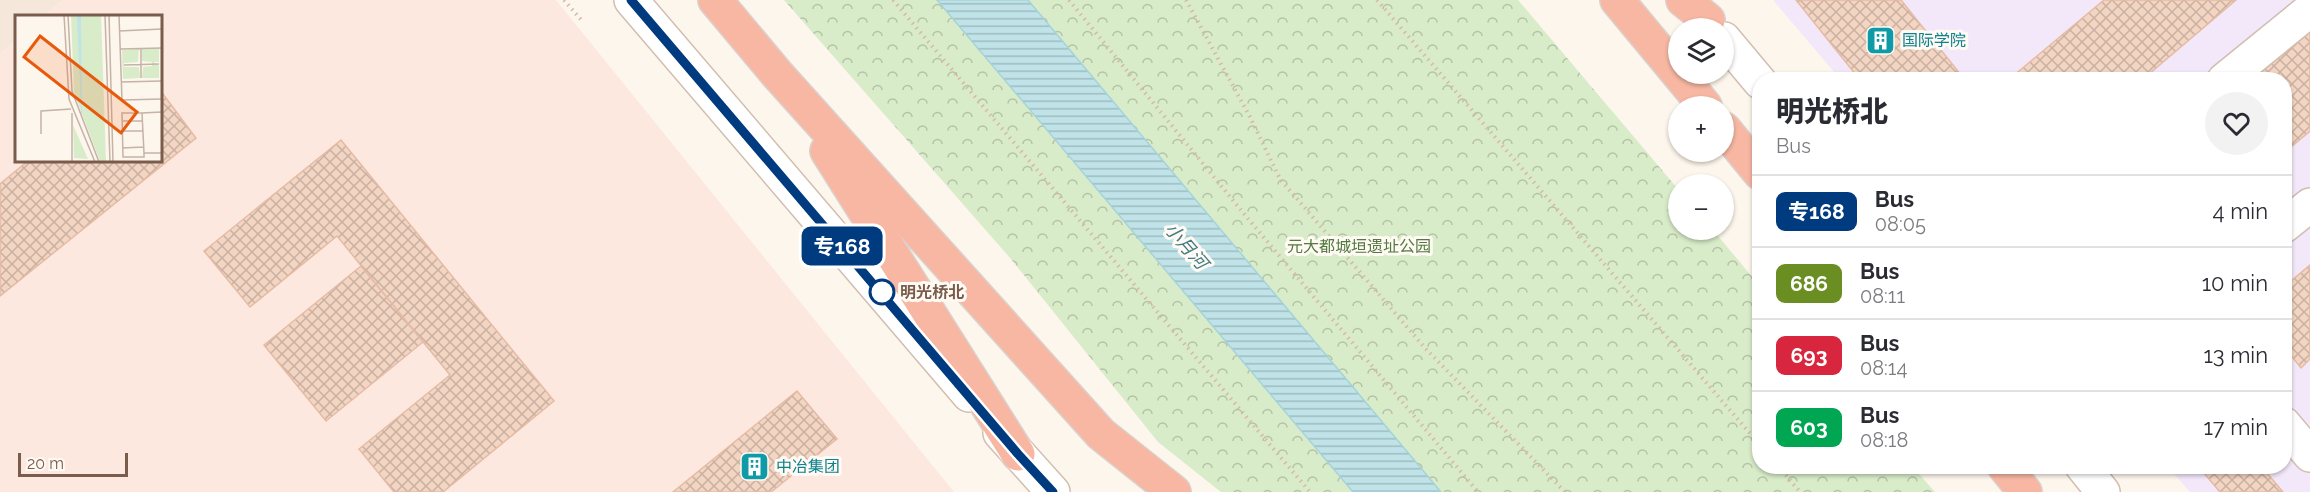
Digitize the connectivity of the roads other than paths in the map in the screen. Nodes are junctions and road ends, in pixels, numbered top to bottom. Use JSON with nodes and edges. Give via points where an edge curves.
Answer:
{"nodes":[{"id":1,"x":631,"y":0,"type":"edge"},
{"id":2,"x":715,"y":0,"type":"edge"},
{"id":3,"x":1617,"y":0,"type":"edge"},
{"id":4,"x":1683,"y":0,"type":"edge"},
{"id":5,"x":2310,"y":10,"type":"edge"},
{"id":6,"x":1704,"y":18,"type":"edge"},
{"id":7,"x":1734,"y":51,"type":"edge"},
{"id":8,"x":2234,"y":72,"type":"edge"},
{"id":9,"x":1752,"y":73,"type":"edge"},
{"id":10,"x":777,"y":74,"type":"junction"},
{"id":11,"x":1697,"y":96,"type":"edge"},
{"id":12,"x":1734,"y":141,"type":"edge"},
{"id":13,"x":1752,"y":163,"type":"edge"},
{"id":14,"x":2310,"y":204,"type":"edge"},
{"id":15,"x":2292,"y":219,"type":"edge"},
{"id":16,"x":2292,"y":433,"type":"edge"},
{"id":17,"x":2309,"y":452,"type":"edge"},
{"id":18,"x":1018,"y":454,"type":"junction"},
{"id":19,"x":2010,"y":474,"type":"edge"},
{"id":20,"x":2088,"y":474,"type":"edge"},
{"id":21,"x":1053,"y":492,"type":"edge"},
{"id":22,"x":1174,"y":492,"type":"edge"},
{"id":23,"x":2025,"y":492,"type":"edge"},
{"id":24,"x":2103,"y":492,"type":"edge"}],
"edges":[{"from":1,"to":18,"type":"street"},
{"from":2,"to":10,"type":"highway"},
{"from":3,"to":11,"type":"highway"},
{"from":4,"to":6,"type":"highway"},
{"from":5,"to":8,"type":"street"},
{"from":7,"to":9,"type":"street"},
{"from":10,"to":18,"type":"highway"},
{"from":10,"to":22,"type":"highway","via":[[1101,434]]},
{"from":12,"to":13,"type":"highway"},
{"from":14,"to":15,"type":"street"},
{"from":16,"to":17,"type":"street"},
{"from":18,"to":21,"type":"street"},
{"from":19,"to":23,"type":"highway"},
{"from":20,"to":24,"type":"street"}]}
